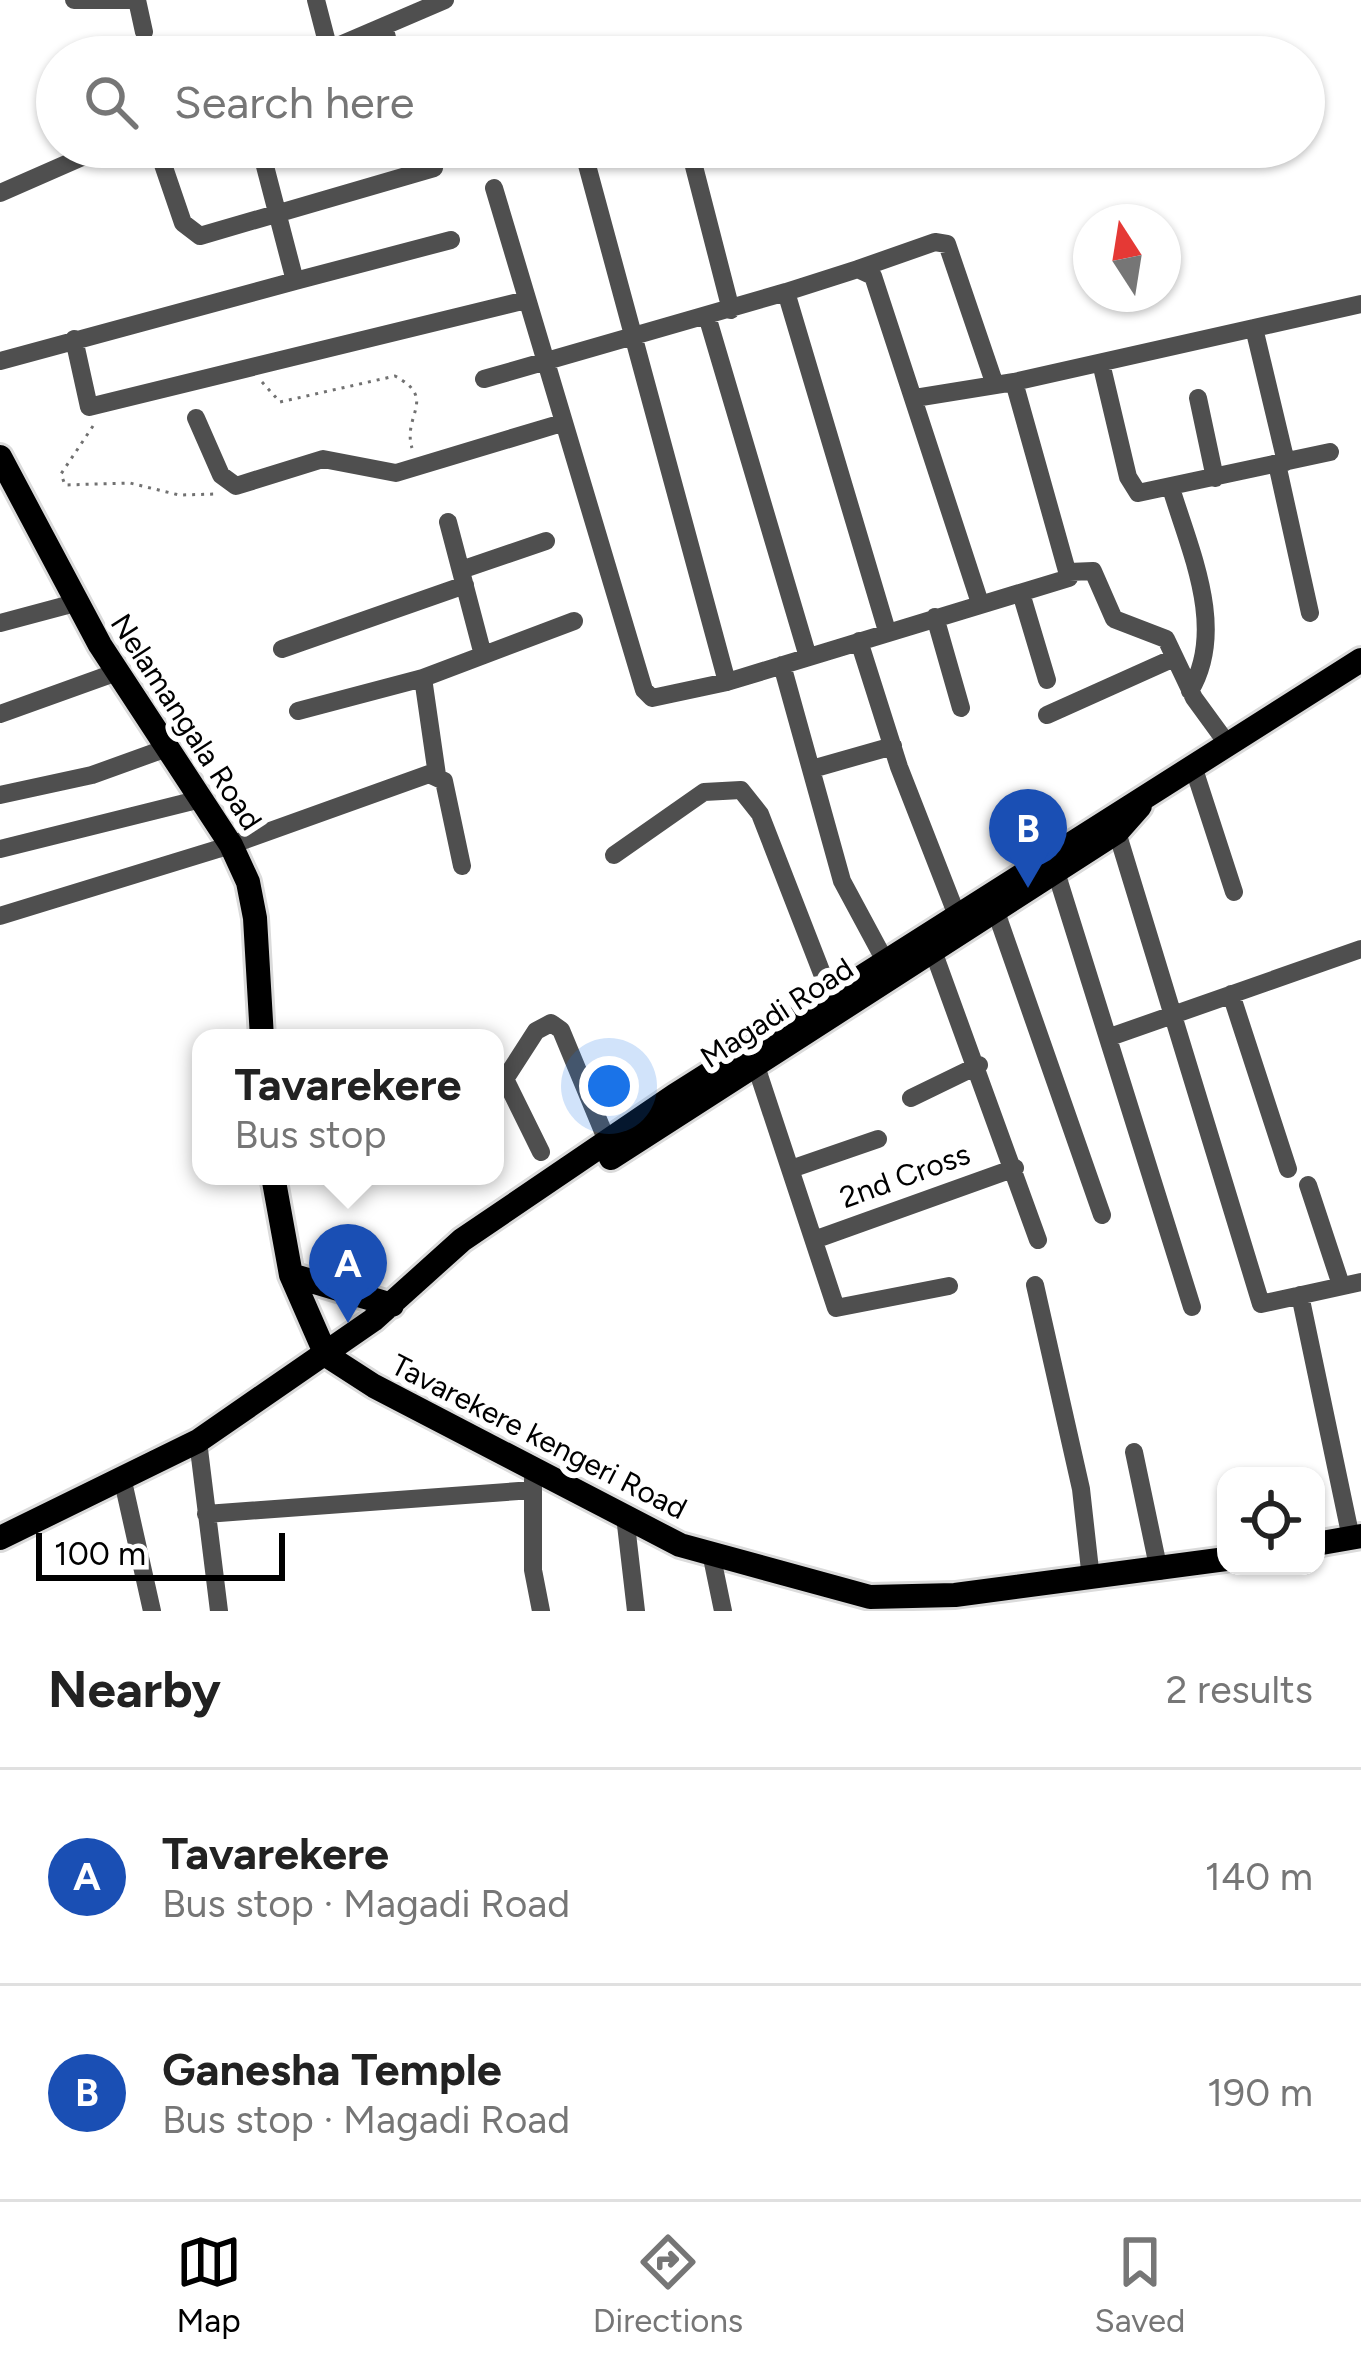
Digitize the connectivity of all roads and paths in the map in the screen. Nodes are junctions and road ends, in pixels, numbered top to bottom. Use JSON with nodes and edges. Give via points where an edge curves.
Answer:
{"nodes":[{"id":1,"x":74,"y":0,"type":"edge"},
{"id":2,"x":135,"y":0,"type":"edge"},
{"id":3,"x":316,"y":0,"type":"edge"},
{"id":4,"x":445,"y":0,"type":"edge"},
{"id":5,"x":384,"y":26,"type":"junction"},
{"id":6,"x":144,"y":32,"type":"dead end"},
{"id":7,"x":319,"y":36,"type":"edge"},
{"id":8,"x":360,"y":36,"type":"edge"},
{"id":9,"x":387,"y":36,"type":"edge"},
{"id":10,"x":58,"y":168,"type":"edge"},
{"id":11,"x":166,"y":168,"type":"edge"},
{"id":12,"x":266,"y":168,"type":"edge"},
{"id":13,"x":434,"y":168,"type":"dead end"},
{"id":14,"x":588,"y":168,"type":"edge"},
{"id":15,"x":694,"y":168,"type":"edge"},
{"id":16,"x":494,"y":188,"type":"dead end"},
{"id":17,"x":0,"y":193,"type":"edge"},
{"id":18,"x":278,"y":209,"type":"junction"},
{"id":19,"x":451,"y":240,"type":"dead end"},
{"id":20,"x":858,"y":269,"type":"junction"},
{"id":21,"x":295,"y":280,"type":"junction"},
{"id":22,"x":786,"y":292,"type":"junction"},
{"id":23,"x":526,"y":301,"type":"junction"},
{"id":24,"x":1361,"y":304,"type":"edge"},
{"id":25,"x":731,"y":310,"type":"junction"},
{"id":26,"x":707,"y":316,"type":"junction"},
{"id":27,"x":1254,"y":328,"type":"junction"},
{"id":28,"x":633,"y":337,"type":"junction"},
{"id":29,"x":74,"y":339,"type":"junction"},
{"id":30,"x":0,"y":361,"type":"edge"},
{"id":31,"x":544,"y":362,"type":"junction"},
{"id":32,"x":1101,"y":363,"type":"junction"},
{"id":33,"x":254,"y":367,"type":"junction"},
{"id":34,"x":484,"y":379,"type":"dead end"},
{"id":35,"x":1005,"y":384,"type":"junction"},
{"id":36,"x":915,"y":398,"type":"junction"},
{"id":37,"x":1198,"y":398,"type":"dead end"},
{"id":38,"x":89,"y":407,"type":"junction"},
{"id":39,"x":196,"y":418,"type":"dead end"},
{"id":40,"x":562,"y":423,"type":"junction"},
{"id":41,"x":1330,"y":452,"type":"dead end"},
{"id":42,"x":0,"y":458,"type":"edge"},
{"id":43,"x":426,"y":461,"type":"junction"},
{"id":44,"x":1281,"y":463,"type":"junction"},
{"id":45,"x":1215,"y":478,"type":"junction"},
{"id":46,"x":236,"y":486,"type":"junction"},
{"id":47,"x":1172,"y":488,"type":"junction"},
{"id":48,"x":448,"y":522,"type":"dead end"},
{"id":49,"x":546,"y":541,"type":"dead end"},
{"id":50,"x":1070,"y":572,"type":"junction"},
{"id":51,"x":463,"y":578,"type":"junction"},
{"id":52,"x":1022,"y":593,"type":"junction"},
{"id":53,"x":75,"y":603,"type":"junction"},
{"id":54,"x":980,"y":603,"type":"junction"},
{"id":55,"x":1310,"y":614,"type":"dead end"},
{"id":56,"x":935,"y":617,"type":"junction"},
{"id":57,"x":574,"y":621,"type":"dead end"},
{"id":58,"x":0,"y":623,"type":"edge"},
{"id":59,"x":887,"y":631,"type":"junction"},
{"id":60,"x":859,"y":641,"type":"junction"},
{"id":61,"x":281,"y":649,"type":"dead end"},
{"id":62,"x":483,"y":655,"type":"junction"},
{"id":63,"x":808,"y":657,"type":"junction"},
{"id":64,"x":1174,"y":658,"type":"junction"},
{"id":65,"x":1361,"y":660,"type":"edge"},
{"id":66,"x":782,"y":665,"type":"junction"},
{"id":67,"x":117,"y":672,"type":"junction"},
{"id":68,"x":423,"y":678,"type":"junction"},
{"id":69,"x":1047,"y":680,"type":"dead end"},
{"id":70,"x":727,"y":682,"type":"junction"},
{"id":71,"x":1190,"y":691,"type":"junction"},
{"id":72,"x":962,"y":708,"type":"dead end"},
{"id":73,"x":298,"y":711,"type":"dead end"},
{"id":74,"x":0,"y":714,"type":"edge"},
{"id":75,"x":1047,"y":715,"type":"dead end"},
{"id":76,"x":893,"y":746,"type":"junction"},
{"id":77,"x":1228,"y":746,"type":"junction"},
{"id":78,"x":167,"y":748,"type":"junction"},
{"id":79,"x":812,"y":770,"type":"junction"},
{"id":80,"x":1194,"y":770,"type":"junction"},
{"id":81,"x":437,"y":775,"type":"junction"},
{"id":82,"x":0,"y":795,"type":"edge"},
{"id":83,"x":1150,"y":796,"type":"junction"},
{"id":84,"x":201,"y":800,"type":"junction"},
{"id":85,"x":1117,"y":832,"type":"junction"},
{"id":86,"x":231,"y":845,"type":"junction"},
{"id":87,"x":0,"y":849,"type":"edge"},
{"id":88,"x":614,"y":855,"type":"dead end"},
{"id":89,"x":462,"y":866,"type":"dead end"},
{"id":90,"x":1056,"y":872,"type":"junction"},
{"id":91,"x":1234,"y":892,"type":"dead end"},
{"id":92,"x":995,"y":909,"type":"junction"},
{"id":93,"x":956,"y":913,"type":"junction"},
{"id":94,"x":0,"y":916,"type":"edge"},
{"id":95,"x":932,"y":948,"type":"junction"},
{"id":96,"x":1361,"y":949,"type":"edge"},
{"id":97,"x":884,"y":959,"type":"junction"},
{"id":98,"x":830,"y":994,"type":"junction"},
{"id":99,"x":1231,"y":994,"type":"junction"},
{"id":100,"x":1173,"y":1014,"type":"junction"},
{"id":101,"x":261,"y":1029,"type":"edge"},
{"id":102,"x":1110,"y":1037,"type":"junction"},
{"id":103,"x":755,"y":1063,"type":"junction"},
{"id":104,"x":979,"y":1065,"type":"junction"},
{"id":105,"x":911,"y":1098,"type":"dead end"},
{"id":106,"x":878,"y":1139,"type":"dead end"},
{"id":107,"x":607,"y":1141,"type":"junction"},
{"id":108,"x":541,"y":1151,"type":"dead end"},
{"id":109,"x":1015,"y":1168,"type":"junction"},
{"id":110,"x":791,"y":1169,"type":"junction"},
{"id":111,"x":1288,"y":1169,"type":"dead end"},
{"id":112,"x":275,"y":1185,"type":"edge"},
{"id":113,"x":1309,"y":1185,"type":"dead end"},
{"id":114,"x":534,"y":1201,"type":"junction"},
{"id":115,"x":1102,"y":1215,"type":"dead end"},
{"id":116,"x":814,"y":1240,"type":"junction"},
{"id":117,"x":1038,"y":1240,"type":"dead end"},
{"id":118,"x":291,"y":1275,"type":"junction"},
{"id":119,"x":1351,"y":1284,"type":"edge"},
{"id":120,"x":1035,"y":1285,"type":"dead end"},
{"id":121,"x":950,"y":1286,"type":"dead end"},
{"id":122,"x":1300,"y":1295,"type":"junction"},
{"id":123,"x":392,"y":1305,"type":"junction"},
{"id":124,"x":1192,"y":1307,"type":"dead end"},
{"id":125,"x":326,"y":1355,"type":"junction"},
{"id":126,"x":197,"y":1441,"type":"junction"},
{"id":127,"x":1134,"y":1452,"type":"dead end"},
{"id":128,"x":122,"y":1477,"type":"junction"},
{"id":129,"x":533,"y":1479,"type":"junction"},
{"id":130,"x":206,"y":1514,"type":"junction"},
{"id":131,"x":625,"y":1516,"type":"junction"},
{"id":132,"x":1356,"y":1537,"type":"edge"},
{"id":133,"x":0,"y":1538,"type":"edge"},
{"id":134,"x":1325,"y":1542,"type":"edge"},
{"id":135,"x":710,"y":1553,"type":"junction"},
{"id":136,"x":1217,"y":1561,"type":"edge"},
{"id":137,"x":1159,"y":1571,"type":"junction"},
{"id":138,"x":1091,"y":1579,"type":"junction"},
{"id":139,"x":837,"y":1599,"type":"edge"},
{"id":140,"x":910,"y":1604,"type":"edge"},
{"id":141,"x":152,"y":1611,"type":"edge"},
{"id":142,"x":220,"y":1611,"type":"edge"},
{"id":143,"x":541,"y":1611,"type":"edge"},
{"id":144,"x":636,"y":1611,"type":"edge"},
{"id":145,"x":723,"y":1611,"type":"edge"}],
"edges":[{"from":1,"to":2,"type":"street"},
{"from":2,"to":6,"type":"street"},
{"from":3,"to":7,"type":"street"},
{"from":4,"to":5,"type":"street"},
{"from":5,"to":8,"type":"street"},
{"from":5,"to":9,"type":"street"},
{"from":10,"to":17,"type":"street"},
{"from":11,"to":18,"type":"street","via":[[190,233]]},
{"from":12,"to":18,"type":"street"},
{"from":13,"to":18,"type":"street"},
{"from":14,"to":28,"type":"street"},
{"from":15,"to":25,"type":"street"},
{"from":16,"to":23,"type":"street"},
{"from":18,"to":21,"type":"street"},
{"from":19,"to":21,"type":"street"},
{"from":20,"to":22,"type":"street"},
{"from":20,"to":35,"type":"street","via":[[947,244]]},
{"from":20,"to":36,"type":"street","via":[[878,286]]},
{"from":21,"to":29,"type":"street"},
{"from":22,"to":25,"type":"street"},
{"from":22,"to":59,"type":"street"},
{"from":23,"to":31,"type":"street"},
{"from":23,"to":33,"type":"street"},
{"from":24,"to":27,"type":"street"},
{"from":25,"to":26,"type":"street"},
{"from":26,"to":28,"type":"street"},
{"from":26,"to":63,"type":"street"},
{"from":27,"to":32,"type":"street"},
{"from":27,"to":44,"type":"street"},
{"from":28,"to":31,"type":"street"},
{"from":28,"to":70,"type":"street"},
{"from":29,"to":30,"type":"street"},
{"from":29,"to":38,"type":"street"},
{"from":31,"to":34,"type":"street"},
{"from":31,"to":40,"type":"street"},
{"from":32,"to":35,"type":"street"},
{"from":32,"to":47,"type":"street","via":[[1131,485],[1143,494]]},
{"from":33,"to":38,"type":"street"},
{"from":33,"to":43,"type":"path","via":[[280,401],[366,379],[404,381],[417,397],[410,444]]},
{"from":35,"to":36,"type":"street"},
{"from":35,"to":50,"type":"street"},
{"from":36,"to":54,"type":"street"},
{"from":37,"to":45,"type":"street"},
{"from":38,"to":46,"type":"path","via":[[93,426],[61,474],[65,485],[130,483],[196,496]]},
{"from":39,"to":46,"type":"street","via":[[221,475]]},
{"from":40,"to":43,"type":"street"},
{"from":40,"to":70,"type":"street","via":[[647,696]]},
{"from":41,"to":44,"type":"street"},
{"from":42,"to":53,"type":"main road","name":"Nelamangala Road"},
{"from":43,"to":46,"type":"street","via":[[389,474],[310,460]]},
{"from":44,"to":45,"type":"street"},
{"from":44,"to":55,"type":"street"},
{"from":45,"to":47,"type":"street"},
{"from":47,"to":71,"type":"street","via":[[1206,613],[1202,667]]},
{"from":48,"to":51,"type":"street"},
{"from":49,"to":51,"type":"street"},
{"from":50,"to":52,"type":"street"},
{"from":50,"to":64,"type":"street","via":[[1096,574],[1114,620],[1160,634]]},
{"from":51,"to":61,"type":"street"},
{"from":51,"to":62,"type":"street"},
{"from":52,"to":54,"type":"street"},
{"from":52,"to":69,"type":"street"},
{"from":53,"to":58,"type":"street"},
{"from":53,"to":67,"type":"main road","name":"Nelamangala Road"},
{"from":54,"to":56,"type":"street"},
{"from":56,"to":59,"type":"street"},
{"from":56,"to":72,"type":"street"},
{"from":57,"to":62,"type":"street"},
{"from":59,"to":60,"type":"street"},
{"from":60,"to":63,"type":"street"},
{"from":60,"to":76,"type":"street"},
{"from":62,"to":68,"type":"street"},
{"from":63,"to":66,"type":"street"},
{"from":64,"to":71,"type":"street"},
{"from":64,"to":75,"type":"street"},
{"from":65,"to":77,"type":"main road","name":"Magadi Road"},
{"from":66,"to":70,"type":"street"},
{"from":66,"to":79,"type":"street"},
{"from":67,"to":74,"type":"street"},
{"from":67,"to":78,"type":"main road","name":"Nelamangala Road"},
{"from":68,"to":73,"type":"street"},
{"from":68,"to":81,"type":"street"},
{"from":71,"to":77,"type":"street"},
{"from":76,"to":79,"type":"street"},
{"from":76,"to":93,"type":"street"},
{"from":77,"to":80,"type":"main road","name":"Magadi Road"},
{"from":78,"to":82,"type":"street"},
{"from":78,"to":84,"type":"main road","name":"Nelamangala Road"},
{"from":79,"to":97,"type":"street","via":[[851,907]]},
{"from":80,"to":83,"type":"main road","name":"Magadi Road"},
{"from":80,"to":91,"type":"street"},
{"from":81,"to":86,"type":"street"},
{"from":81,"to":89,"type":"street"},
{"from":83,"to":85,"type":"main road","name":"Magadi Road"},
{"from":83,"to":93,"type":"main road","name":"Magadi Road"},
{"from":84,"to":86,"type":"main road","name":"Nelamangala Road"},
{"from":84,"to":87,"type":"street"},
{"from":85,"to":90,"type":"main road","name":"Magadi Road"},
{"from":85,"to":100,"type":"street"},
{"from":86,"to":94,"type":"street"},
{"from":86,"to":101,"type":"main road","name":"Nelamangala Road","via":[[255,918]]},
{"from":88,"to":98,"type":"street","via":[[704,793],[741,790],[760,814]]},
{"from":90,"to":92,"type":"main road","name":"Magadi Road"},
{"from":90,"to":102,"type":"street"},
{"from":92,"to":95,"type":"main road","name":"Magadi Road"},
{"from":92,"to":115,"type":"street"},
{"from":93,"to":97,"type":"main road","name":"Magadi Road"},
{"from":95,"to":103,"type":"main road","name":"Magadi Road"},
{"from":95,"to":104,"type":"street"},
{"from":96,"to":99,"type":"street"},
{"from":97,"to":98,"type":"main road","name":"Magadi Road"},
{"from":98,"to":107,"type":"main road","name":"Magadi Road"},
{"from":99,"to":100,"type":"street"},
{"from":99,"to":111,"type":"street"},
{"from":100,"to":102,"type":"street"},
{"from":100,"to":122,"type":"street","via":[[1261,1304]]},
{"from":102,"to":124,"type":"street"},
{"from":103,"to":110,"type":"street"},
{"from":103,"to":114,"type":"main road","name":"Magadi Road"},
{"from":104,"to":105,"type":"street"},
{"from":104,"to":109,"type":"street"},
{"from":106,"to":110,"type":"street"},
{"from":107,"to":108,"type":"street","via":[[561,1030],[551,1023],[536,1031],[506,1079]]},
{"from":107,"to":114,"type":"main road","name":"Magadi Road"},
{"from":109,"to":116,"type":"street","name":"2nd Cross"},
{"from":109,"to":117,"type":"street"},
{"from":110,"to":116,"type":"street"},
{"from":112,"to":118,"type":"main road"},
{"from":113,"to":119,"type":"street"},
{"from":114,"to":123,"type":"main road","name":"Magadi Road"},
{"from":116,"to":121,"type":"street","via":[[836,1308]]},
{"from":118,"to":123,"type":"main road"},
{"from":118,"to":125,"type":"main road"},
{"from":119,"to":122,"type":"street"},
{"from":120,"to":138,"type":"street","via":[[1081,1489]]},
{"from":122,"to":132,"type":"street"},
{"from":123,"to":125,"type":"main road","name":"Magadi Road"},
{"from":125,"to":126,"type":"main road","name":"Magadi Road"},
{"from":125,"to":129,"type":"main road","name":"Tavarekere kengeri Road"},
{"from":126,"to":128,"type":"main road","name":"Magadi Road"},
{"from":126,"to":130,"type":"street"},
{"from":127,"to":137,"type":"street"},
{"from":128,"to":133,"type":"main road","name":"Magadi Road"},
{"from":128,"to":141,"type":"street"},
{"from":129,"to":130,"type":"street"},
{"from":129,"to":131,"type":"main road","name":"Tavarekere kengeri Road"},
{"from":129,"to":143,"type":"street"},
{"from":130,"to":142,"type":"street"},
{"from":131,"to":135,"type":"main road","name":"Tavarekere kengeri Road"},
{"from":131,"to":144,"type":"street"},
{"from":132,"to":134,"type":"main road"},
{"from":135,"to":139,"type":"main road","name":"Tavarekere kengeri Road"},
{"from":135,"to":145,"type":"street"},
{"from":136,"to":137,"type":"main road","name":"Tavarekere kengeri Road"},
{"from":137,"to":138,"type":"main road","name":"Tavarekere kengeri Road"},
{"from":138,"to":140,"type":"main road","name":"Tavarekere kengeri Road"},
{"from":139,"to":140,"type":"main road","name":"Tavarekere kengeri Road"}]}
